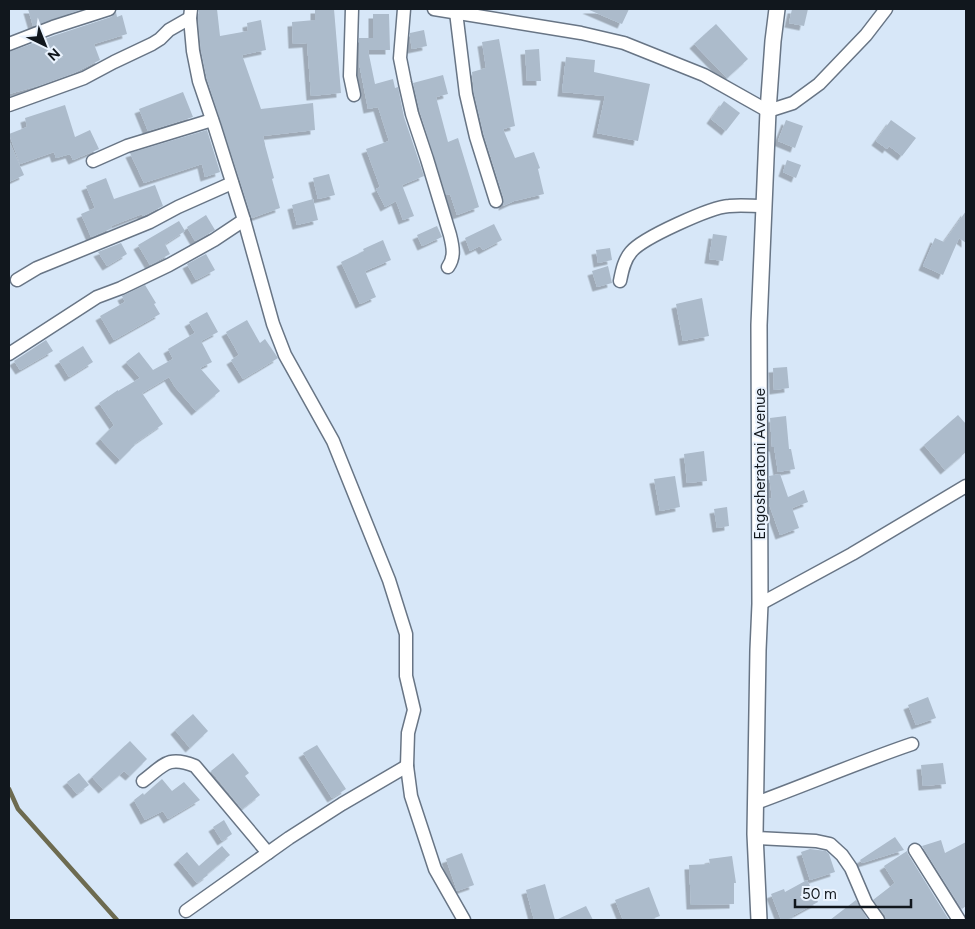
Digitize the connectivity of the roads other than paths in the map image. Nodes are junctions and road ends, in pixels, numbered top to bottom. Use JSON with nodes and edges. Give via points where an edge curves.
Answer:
{"nodes":[{"id":1,"x":109,"y":9,"type":"edge"},
{"id":2,"x":352,"y":9,"type":"edge"},
{"id":3,"x":404,"y":9,"type":"edge"},
{"id":4,"x":434,"y":9,"type":"edge"},
{"id":5,"x":777,"y":9,"type":"edge"},
{"id":6,"x":886,"y":9,"type":"edge"},
{"id":7,"x":456,"y":12,"type":"junction"},
{"id":8,"x":190,"y":13,"type":"edge"},
{"id":9,"x":9,"y":44,"type":"edge"},
{"id":10,"x":354,"y":95,"type":"dead end"},
{"id":11,"x":9,"y":105,"type":"edge"},
{"id":12,"x":768,"y":111,"type":"junction"},
{"id":13,"x":212,"y":120,"type":"junction"},
{"id":14,"x":92,"y":161,"type":"dead end"},
{"id":15,"x":232,"y":183,"type":"junction"},
{"id":16,"x":496,"y":201,"type":"dead end"},
{"id":17,"x":764,"y":206,"type":"junction"},
{"id":18,"x":244,"y":220,"type":"junction"},
{"id":19,"x":448,"y":267,"type":"dead end"},
{"id":20,"x":17,"y":280,"type":"dead end"},
{"id":21,"x":620,"y":281,"type":"dead end"},
{"id":22,"x":9,"y":354,"type":"edge"},
{"id":23,"x":966,"y":486,"type":"edge"},
{"id":24,"x":760,"y":604,"type":"junction"},
{"id":25,"x":912,"y":744,"type":"dead end"},
{"id":26,"x":407,"y":766,"type":"junction"},
{"id":27,"x":143,"y":781,"type":"dead end"},
{"id":28,"x":756,"y":803,"type":"junction"},
{"id":29,"x":755,"y":838,"type":"junction"},
{"id":30,"x":915,"y":850,"type":"dead end"},
{"id":31,"x":268,"y":853,"type":"junction"},
{"id":32,"x":186,"y":911,"type":"dead end"},
{"id":33,"x":464,"y":920,"type":"edge"},
{"id":34,"x":760,"y":920,"type":"edge"},
{"id":35,"x":878,"y":920,"type":"edge"},
{"id":36,"x":959,"y":920,"type":"edge"}],
"edges":[{"from":1,"to":9,"type":"street"},
{"from":2,"to":10,"type":"street","via":[[350,76]]},
{"from":3,"to":19,"type":"street","via":[[400,58],[412,114],[453,248],[453,261]]},
{"from":4,"to":7,"type":"street"},
{"from":5,"to":12,"type":"street","name":"Engosheratoni Avenue"},
{"from":6,"to":12,"type":"street","via":[[819,84],[793,103]]},
{"from":7,"to":12,"type":"street","via":[[581,33],[624,44],[704,76]]},
{"from":7,"to":16,"type":"street","via":[[466,94]]},
{"from":8,"to":11,"type":"street","via":[[152,44],[84,78]]},
{"from":8,"to":13,"type":"street","via":[[199,81]]},
{"from":12,"to":17,"type":"street","name":"Engosheratoni Avenue"},
{"from":13,"to":14,"type":"street","via":[[127,146]]},
{"from":13,"to":15,"type":"street"},
{"from":15,"to":18,"type":"street"},
{"from":15,"to":20,"type":"street","via":[[150,222],[37,268]]},
{"from":17,"to":21,"type":"street","via":[[727,206],[664,230],[631,252]]},
{"from":17,"to":24,"type":"street","name":"Engosheratoni Avenue","via":[[759,324]]},
{"from":18,"to":22,"type":"street","via":[[169,265],[97,297]]},
{"from":18,"to":26,"type":"street","via":[[285,355],[333,441],[389,580],[406,634],[406,676],[414,710],[408,733]]},
{"from":23,"to":24,"type":"street","via":[[905,524]]},
{"from":24,"to":28,"type":"street","name":"Engosheratoni Avenue"},
{"from":25,"to":28,"type":"street"},
{"from":26,"to":31,"type":"street"},
{"from":26,"to":33,"type":"street","via":[[411,796],[435,869]]},
{"from":27,"to":31,"type":"street","via":[[175,760],[196,766]]},
{"from":28,"to":29,"type":"street","name":"Engosheratoni Avenue"},
{"from":29,"to":34,"type":"street","name":"Engosheratoni Avenue"},
{"from":29,"to":35,"type":"street","via":[[830,844],[851,868],[866,903]]},
{"from":30,"to":36,"type":"street"},
{"from":31,"to":32,"type":"street"}]}
